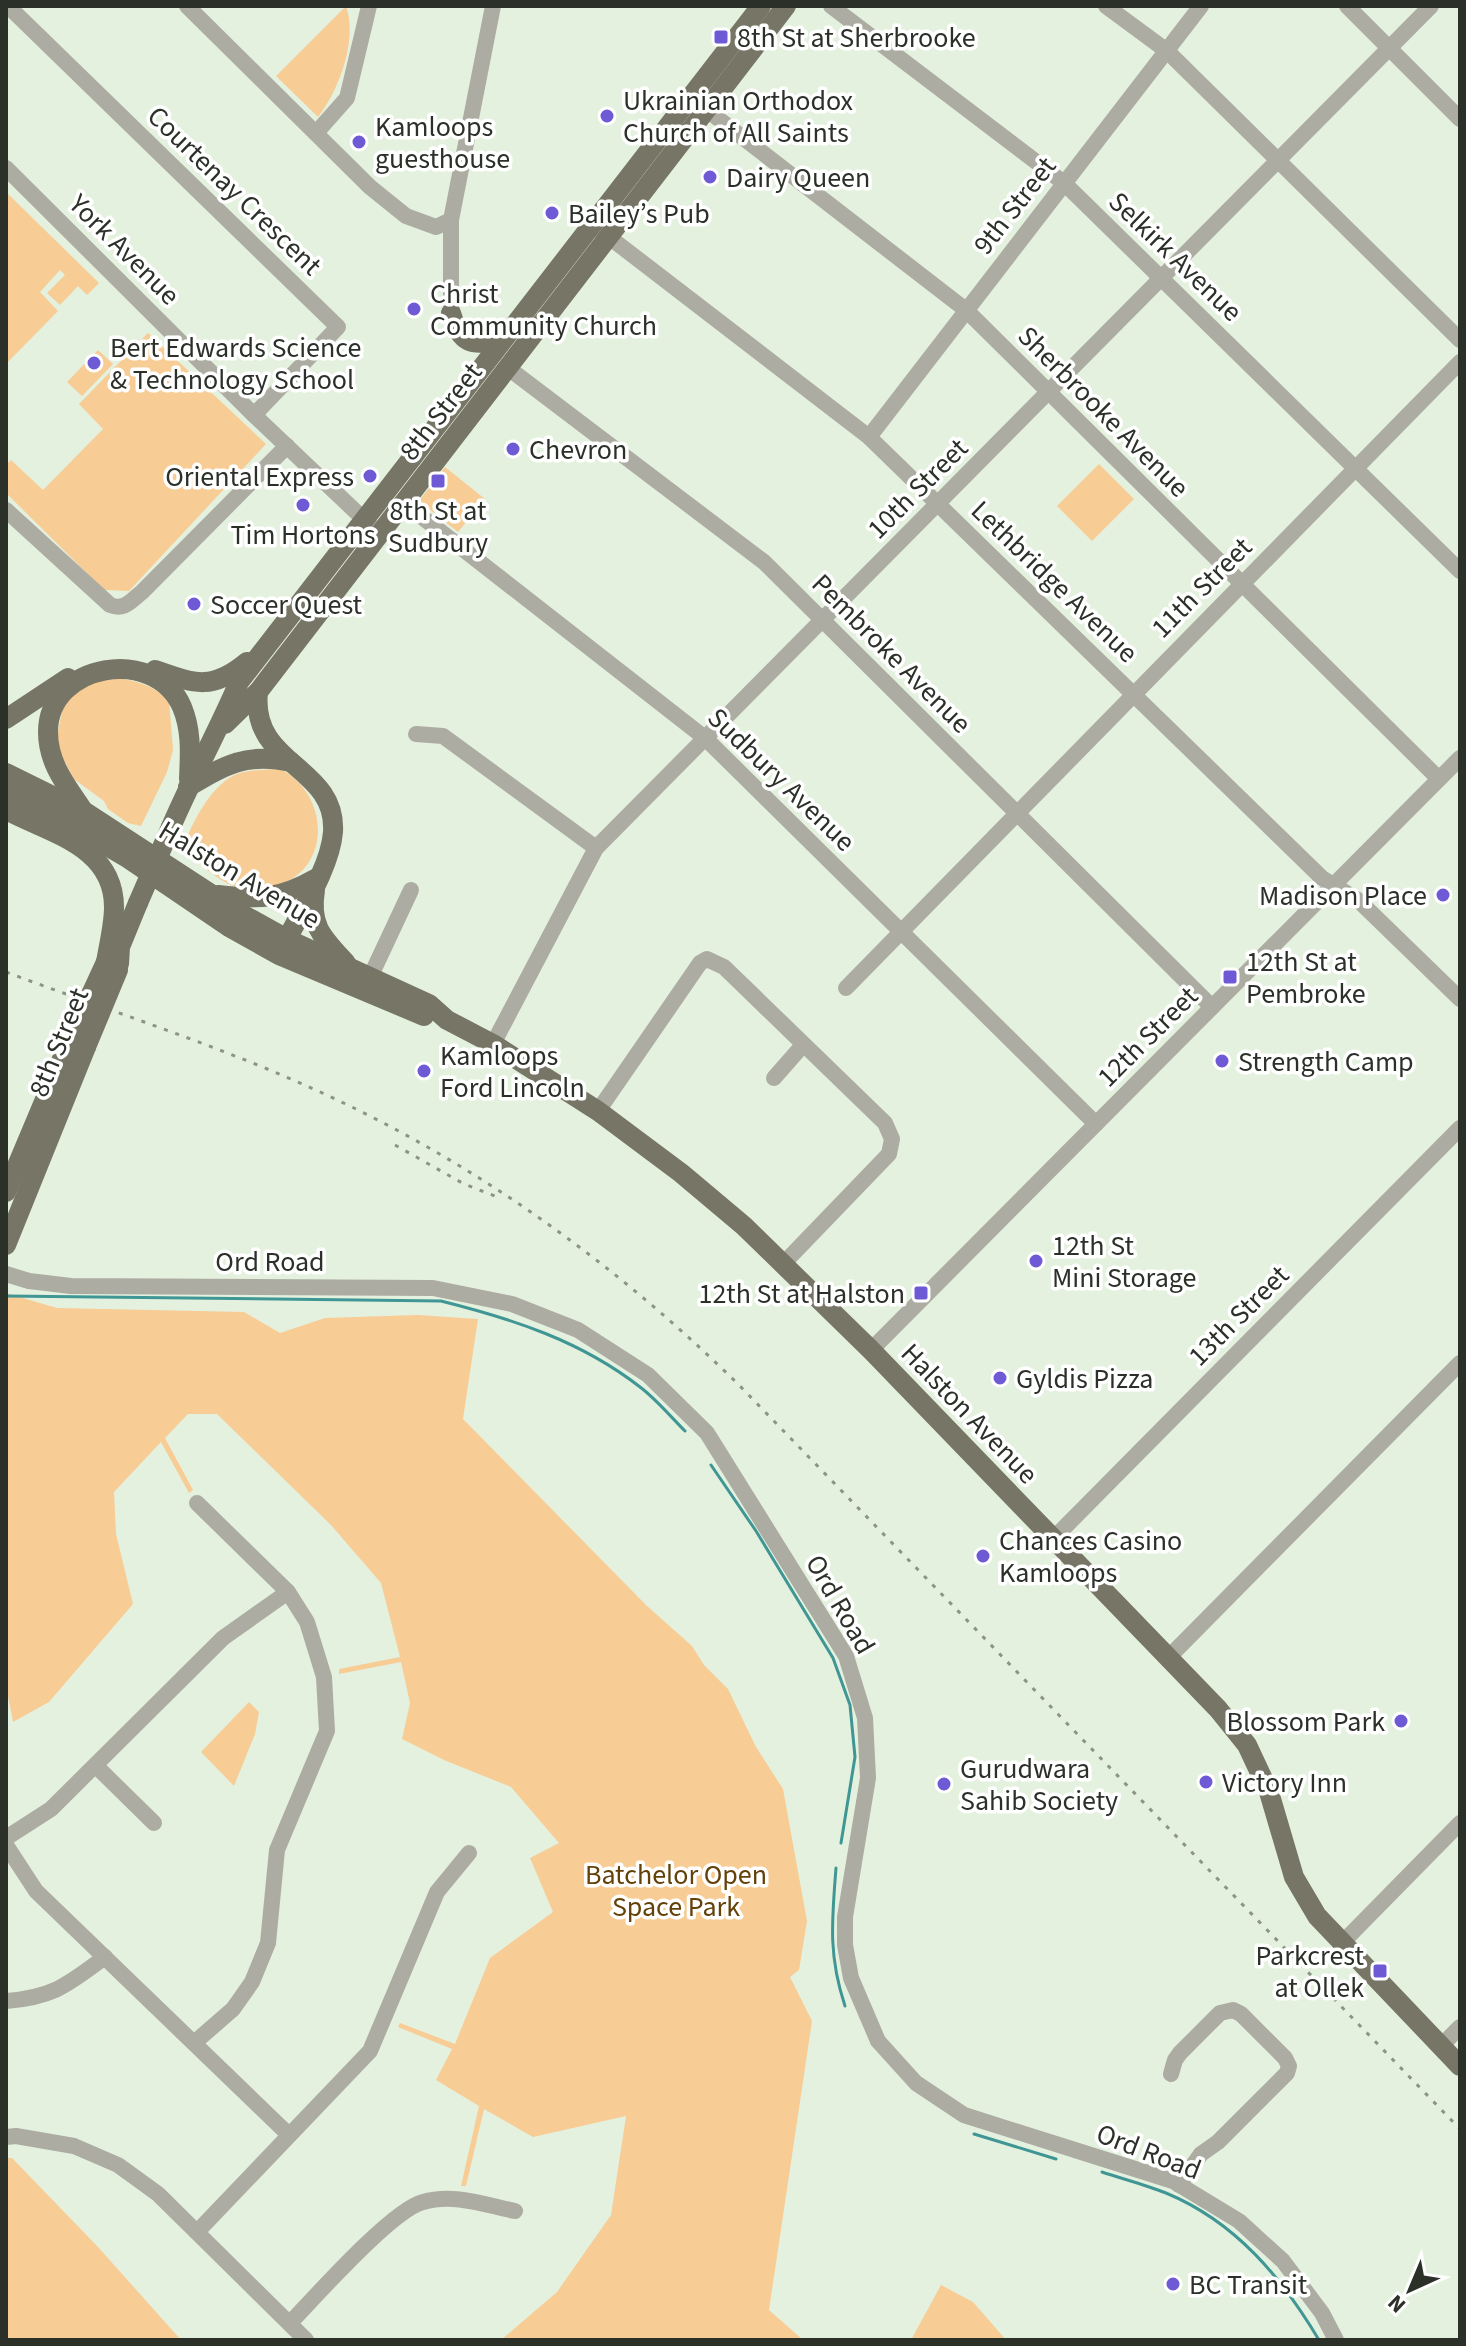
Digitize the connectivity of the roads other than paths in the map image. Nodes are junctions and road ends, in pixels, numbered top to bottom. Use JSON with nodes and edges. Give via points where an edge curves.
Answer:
{"nodes":[{"id":1,"x":8,"y":6,"type":"edge"},
{"id":2,"x":187,"y":6,"type":"edge"},
{"id":3,"x":493,"y":6,"type":"edge"},
{"id":4,"x":761,"y":6,"type":"edge"},
{"id":5,"x":786,"y":6,"type":"edge"},
{"id":6,"x":831,"y":6,"type":"edge"},
{"id":7,"x":1106,"y":6,"type":"edge"},
{"id":8,"x":1201,"y":6,"type":"edge"},
{"id":9,"x":1347,"y":6,"type":"edge"},
{"id":10,"x":1431,"y":6,"type":"edge"},
{"id":11,"x":366,"y":8,"type":"edge"},
{"id":12,"x":1389,"y":48,"type":"junction"},
{"id":13,"x":1167,"y":51,"type":"junction"},
{"id":14,"x":707,"y":110,"type":"junction"},
{"id":15,"x":1460,"y":119,"type":"edge"},
{"id":16,"x":316,"y":133,"type":"junction"},
{"id":17,"x":1278,"y":161,"type":"junction"},
{"id":18,"x":6,"y":168,"type":"edge"},
{"id":19,"x":1064,"y":183,"type":"junction"},
{"id":20,"x":451,"y":220,"type":"junction"},
{"id":21,"x":600,"y":230,"type":"junction"},
{"id":22,"x":1161,"y":278,"type":"junction"},
{"id":23,"x":966,"y":310,"type":"junction"},
{"id":24,"x":451,"y":313,"type":"joint"},
{"id":25,"x":501,"y":340,"type":"junction"},
{"id":26,"x":1460,"y":340,"type":"edge"},
{"id":27,"x":1460,"y":362,"type":"edge"},
{"id":28,"x":508,"y":368,"type":"junction"},
{"id":29,"x":1048,"y":392,"type":"junction"},
{"id":30,"x":254,"y":415,"type":"junction"},
{"id":31,"x":869,"y":437,"type":"junction"},
{"id":32,"x":287,"y":446,"type":"junction"},
{"id":33,"x":1355,"y":468,"type":"junction"},
{"id":34,"x":404,"y":503,"type":"junction"},
{"id":35,"x":938,"y":504,"type":"junction"},
{"id":36,"x":6,"y":510,"type":"edge"},
{"id":37,"x":372,"y":527,"type":"junction"},
{"id":38,"x":1460,"y":571,"type":"edge"},
{"id":39,"x":1241,"y":583,"type":"junction"},
{"id":40,"x":823,"y":620,"type":"junction"},
{"id":41,"x":268,"y":644,"type":"junction"},
{"id":42,"x":258,"y":692,"type":"junction"},
{"id":43,"x":1133,"y":693,"type":"junction"},
{"id":44,"x":6,"y":719,"type":"edge"},
{"id":45,"x":219,"y":729,"type":"junction"},
{"id":46,"x":416,"y":734,"type":"dead end"},
{"id":47,"x":705,"y":738,"type":"junction"},
{"id":48,"x":1460,"y":758,"type":"edge"},
{"id":49,"x":291,"y":762,"type":"junction"},
{"id":50,"x":6,"y":773,"type":"edge"},
{"id":51,"x":1439,"y":779,"type":"junction"},
{"id":52,"x":188,"y":787,"type":"junction"},
{"id":53,"x":6,"y":790,"type":"edge"},
{"id":54,"x":6,"y":810,"type":"edge"},
{"id":55,"x":85,"y":812,"type":"junction"},
{"id":56,"x":1016,"y":814,"type":"junction"},
{"id":57,"x":596,"y":848,"type":"junction"},
{"id":58,"x":317,"y":878,"type":"junction"},
{"id":59,"x":1334,"y":885,"type":"junction"},
{"id":60,"x":411,"y":890,"type":"dead end"},
{"id":61,"x":211,"y":894,"type":"junction"},
{"id":62,"x":902,"y":931,"type":"junction"},
{"id":63,"x":283,"y":947,"type":"junction"},
{"id":64,"x":115,"y":960,"type":"junction"},
{"id":65,"x":350,"y":968,"type":"junction"},
{"id":66,"x":367,"y":984,"type":"junction"},
{"id":67,"x":846,"y":988,"type":"dead end"},
{"id":68,"x":1460,"y":999,"type":"edge"},
{"id":69,"x":1212,"y":1007,"type":"junction"},
{"id":70,"x":78,"y":1044,"type":"junction"},
{"id":71,"x":493,"y":1044,"type":"junction"},
{"id":72,"x":803,"y":1045,"type":"junction"},
{"id":73,"x":774,"y":1078,"type":"dead end"},
{"id":74,"x":51,"y":1082,"type":"junction"},
{"id":75,"x":598,"y":1111,"type":"junction"},
{"id":76,"x":1096,"y":1124,"type":"junction"},
{"id":77,"x":1460,"y":1128,"type":"edge"},
{"id":78,"x":6,"y":1155,"type":"edge"},
{"id":79,"x":6,"y":1192,"type":"edge"},
{"id":80,"x":6,"y":1245,"type":"edge"},
{"id":81,"x":784,"y":1263,"type":"junction"},
{"id":82,"x":6,"y":1274,"type":"edge"},
{"id":83,"x":871,"y":1350,"type":"junction"},
{"id":84,"x":1460,"y":1363,"type":"edge"},
{"id":85,"x":197,"y":1503,"type":"dead end"},
{"id":86,"x":1053,"y":1539,"type":"junction"},
{"id":87,"x":288,"y":1592,"type":"junction"},
{"id":88,"x":1169,"y":1657,"type":"junction"},
{"id":89,"x":96,"y":1766,"type":"junction"},
{"id":90,"x":154,"y":1823,"type":"dead end"},
{"id":91,"x":1460,"y":1823,"type":"edge"},
{"id":92,"x":6,"y":1838,"type":"edge"},
{"id":93,"x":6,"y":1845,"type":"edge"},
{"id":94,"x":469,"y":1853,"type":"dead end"},
{"id":95,"x":1342,"y":1943,"type":"junction"},
{"id":96,"x":105,"y":1957,"type":"junction"},
{"id":97,"x":6,"y":2001,"type":"edge"},
{"id":98,"x":1460,"y":2027,"type":"edge"},
{"id":99,"x":194,"y":2043,"type":"junction"},
{"id":100,"x":1441,"y":2046,"type":"junction"},
{"id":101,"x":1460,"y":2066,"type":"edge"},
{"id":102,"x":1171,"y":2074,"type":"dead end"},
{"id":103,"x":289,"y":2135,"type":"junction"},
{"id":104,"x":6,"y":2137,"type":"edge"},
{"id":105,"x":1179,"y":2185,"type":"junction"},
{"id":106,"x":515,"y":2211,"type":"dead end"},
{"id":107,"x":197,"y":2232,"type":"junction"},
{"id":108,"x":290,"y":2323,"type":"junction"},
{"id":109,"x":306,"y":2340,"type":"edge"},
{"id":110,"x":1336,"y":2340,"type":"edge"}],
"edges":[{"from":1,"to":30,"type":"street","name":"Courtenay Crescent","via":[[338,327]]},
{"from":2,"to":16,"type":"street"},
{"from":3,"to":20,"type":"street"},
{"from":4,"to":21,"type":"main road","name":"8th Street"},
{"from":5,"to":14,"type":"main road","name":"8th Street"},
{"from":6,"to":19,"type":"street","name":"Selkirk Avenue"},
{"from":7,"to":13,"type":"street"},
{"from":8,"to":13,"type":"street","name":"9th Street"},
{"from":9,"to":12,"type":"street"},
{"from":10,"to":12,"type":"street","name":"10th Street"},
{"from":11,"to":16,"type":"street","via":[[347,98]]},
{"from":12,"to":15,"type":"street"},
{"from":12,"to":17,"type":"street","name":"10th Street"},
{"from":13,"to":17,"type":"street"},
{"from":13,"to":19,"type":"street","name":"9th Street"},
{"from":14,"to":21,"type":"main road","name":"8th Street"},
{"from":14,"to":23,"type":"street","name":"Sherbrooke Avenue"},
{"from":16,"to":20,"type":"street","via":[[406,216],[436,227]]},
{"from":17,"to":22,"type":"street","name":"10th Street"},
{"from":17,"to":26,"type":"street"},
{"from":18,"to":30,"type":"street","name":"York Avenue"},
{"from":19,"to":22,"type":"street","name":"Selkirk Avenue"},
{"from":19,"to":23,"type":"street","name":"9th Street"},
{"from":20,"to":24,"type":"street"},
{"from":21,"to":25,"type":"main road","name":"8th Street"},
{"from":21,"to":28,"type":"main road","name":"8th Street"},
{"from":21,"to":31,"type":"street","name":"Lethbridge Avenue"},
{"from":22,"to":29,"type":"street","name":"10th Street"},
{"from":22,"to":33,"type":"street","name":"Selkirk Avenue"},
{"from":23,"to":29,"type":"street","name":"Sherbrooke Avenue"},
{"from":23,"to":31,"type":"street","name":"9th Street"},
{"from":24,"to":25,"type":"main road","via":[[463,338],[481,344]]},
{"from":25,"to":37,"type":"main road","name":"8th Street"},
{"from":27,"to":33,"type":"street","name":"11th Street"},
{"from":28,"to":34,"type":"main road","name":"8th Street"},
{"from":28,"to":40,"type":"street","name":"Pembroke Avenue","via":[[764,562]]},
{"from":29,"to":35,"type":"street","name":"10th Street"},
{"from":29,"to":39,"type":"street","name":"Sherbrooke Avenue"},
{"from":30,"to":32,"type":"street","name":"York Avenue"},
{"from":31,"to":35,"type":"street","name":"Lethbridge Avenue"},
{"from":32,"to":36,"type":"street","via":[[142,592],[118,609]]},
{"from":32,"to":37,"type":"street","name":"York Avenue"},
{"from":33,"to":38,"type":"street","name":"Selkirk Avenue"},
{"from":33,"to":39,"type":"street","name":"11th Street"},
{"from":34,"to":37,"type":"main road","name":"8th Street"},
{"from":34,"to":47,"type":"street","name":"Sudbury Avenue"},
{"from":35,"to":40,"type":"street","name":"10th Street"},
{"from":35,"to":43,"type":"street","name":"Lethbridge Avenue"},
{"from":37,"to":41,"type":"main road","name":"8th Street"},
{"from":37,"to":42,"type":"main road","name":"8th Street"},
{"from":39,"to":43,"type":"street","name":"11th Street"},
{"from":39,"to":51,"type":"street","name":"Sherbrooke Avenue"},
{"from":40,"to":47,"type":"street","name":"10th Street"},
{"from":40,"to":56,"type":"street","name":"Pembroke Avenue"},
{"from":41,"to":44,"type":"main road","via":[[233,674],[196,684],[136,663],[111,661],[81,670]]},
{"from":41,"to":45,"type":"main road","name":"8th Street","via":[[239,682]]},
{"from":42,"to":45,"type":"main road","name":"8th Street"},
{"from":42,"to":49,"type":"main road","via":[[260,726]]},
{"from":43,"to":56,"type":"street","name":"11th Street"},
{"from":43,"to":59,"type":"street","name":"Lethbridge Avenue"},
{"from":45,"to":52,"type":"main road","name":"8th Street"},
{"from":46,"to":57,"type":"street","via":[[443,736]]},
{"from":47,"to":57,"type":"street","name":"10th Street"},
{"from":47,"to":62,"type":"street","name":"Sudbury Avenue"},
{"from":48,"to":51,"type":"street","name":"12th Street"},
{"from":49,"to":52,"type":"main road","via":[[243,759]]},
{"from":49,"to":58,"type":"main road","via":[[322,792],[331,812],[333,832]]},
{"from":50,"to":55,"type":"main road","name":"Halston Avenue"},
{"from":51,"to":59,"type":"street","name":"12th Street"},
{"from":52,"to":55,"type":"main road","via":[[190,734],[181,704],[166,684],[145,672],[100,669],[66,689],[48,730],[59,775]]},
{"from":52,"to":64,"type":"main road","name":"8th Street","bridge":true},
{"from":53,"to":63,"type":"main road","name":"Halston Avenue","via":[[126,857],[229,927]]},
{"from":54,"to":64,"type":"main road","via":[[89,851],[105,870],[112,888]]},
{"from":55,"to":61,"type":"main road","name":"Halston Avenue"},
{"from":56,"to":62,"type":"street","name":"11th Street"},
{"from":56,"to":69,"type":"street","name":"Pembroke Avenue"},
{"from":57,"to":71,"type":"street","name":"10th Street"},
{"from":58,"to":61,"type":"main road","via":[[274,897]]},
{"from":58,"to":63,"type":"main road"},
{"from":58,"to":65,"type":"main road","via":[[314,923]]},
{"from":59,"to":68,"type":"street","name":"Lethbridge Avenue","via":[[1358,900]]},
{"from":59,"to":69,"type":"street","name":"12th Street"},
{"from":60,"to":66,"type":"street"},
{"from":61,"to":63,"type":"main road","name":"Halston Avenue"},
{"from":62,"to":67,"type":"street","name":"11th Street"},
{"from":62,"to":76,"type":"street","name":"Sudbury Avenue"},
{"from":63,"to":65,"type":"main road","name":"Halston Avenue"},
{"from":63,"to":66,"type":"main road","name":"Halston Avenue"},
{"from":64,"to":70,"type":"main road","name":"8th Street","bridge":true},
{"from":65,"to":66,"type":"main road","name":"Halston Avenue"},
{"from":66,"to":71,"type":"main road","name":"Halston Avenue","via":[[429,1004],[447,1020]]},
{"from":69,"to":76,"type":"street","name":"12th Street"},
{"from":70,"to":74,"type":"main road","name":"8th Street"},
{"from":70,"to":80,"type":"main road","name":"8th Street"},
{"from":71,"to":75,"type":"main road","name":"Halston Avenue"},
{"from":72,"to":73,"type":"street"},
{"from":72,"to":75,"type":"street","via":[[724,967],[707,959],[694,970]]},
{"from":72,"to":81,"type":"street","via":[[885,1123],[892,1139],[889,1154]]},
{"from":74,"to":78,"type":"main road"},
{"from":74,"to":79,"type":"main road","name":"8th Street"},
{"from":75,"to":81,"type":"main road","name":"Halston Avenue","via":[[690,1180]]},
{"from":76,"to":83,"type":"street","name":"12th Street"},
{"from":77,"to":86,"type":"street","name":"13th Street"},
{"from":81,"to":83,"type":"main road","name":"Halston Avenue"},
{"from":82,"to":105,"type":"street","name":"Ord Road","via":[[71,1286],[433,1288],[512,1304],[578,1330],[648,1375],[707,1433],[846,1656],[865,1718],[868,1778],[845,1945],[851,1978],[878,2041],[916,2083],[964,2115]]},
{"from":83,"to":86,"type":"main road","name":"Halston Avenue"},
{"from":84,"to":88,"type":"street"},
{"from":85,"to":87,"type":"street"},
{"from":86,"to":88,"type":"main road","name":"Halston Avenue"},
{"from":87,"to":89,"type":"street","via":[[223,1638]]},
{"from":87,"to":99,"type":"street","via":[[307,1622],[324,1677],[327,1731],[277,1850],[268,1943],[252,1982],[233,2009]]},
{"from":88,"to":95,"type":"main road","name":"Halston Avenue","via":[[1247,1745],[1269,1792],[1294,1877],[1317,1916]]},
{"from":89,"to":90,"type":"street"},
{"from":89,"to":92,"type":"street","via":[[51,1809]]},
{"from":91,"to":95,"type":"street"},
{"from":93,"to":96,"type":"street","via":[[36,1891]]},
{"from":94,"to":103,"type":"street","via":[[437,1892],[370,2051]]},
{"from":95,"to":100,"type":"main road","name":"Halston Avenue"},
{"from":96,"to":97,"type":"street","via":[[60,1990]]},
{"from":96,"to":99,"type":"street"},
{"from":98,"to":100,"type":"street"},
{"from":99,"to":103,"type":"street"},
{"from":100,"to":101,"type":"main road","name":"Halston Avenue"},
{"from":102,"to":105,"type":"street","via":[[1180,2053],[1227,2010],[1241,2014],[1289,2066],[1201,2154]]},
{"from":103,"to":107,"type":"street"},
{"from":104,"to":107,"type":"street","via":[[74,2146],[118,2165]]},
{"from":105,"to":110,"type":"street","name":"Ord Road","via":[[1239,2221],[1283,2261]]},
{"from":106,"to":108,"type":"street","via":[[456,2198],[421,2202],[393,2219]]},
{"from":107,"to":108,"type":"street"},
{"from":108,"to":109,"type":"street"}]}
